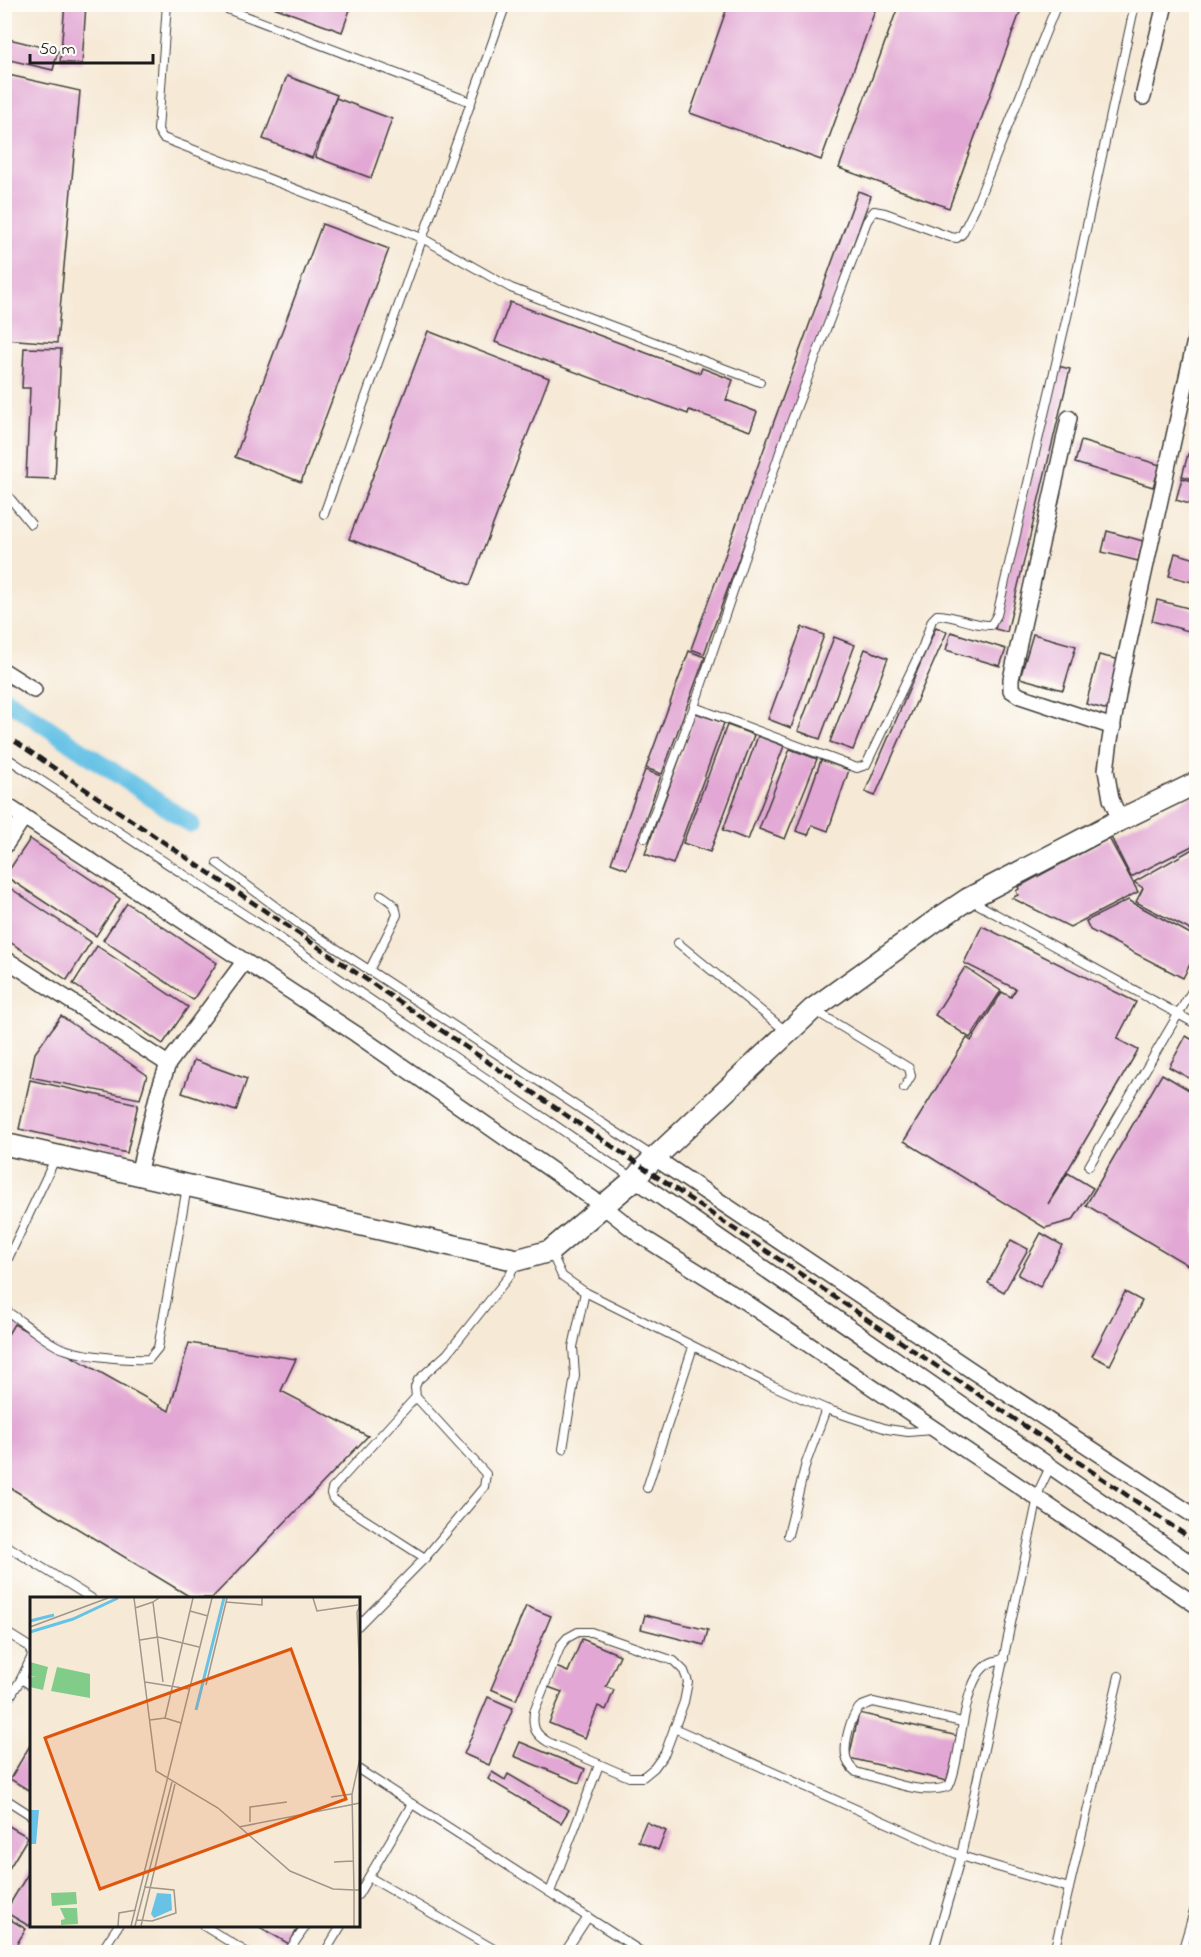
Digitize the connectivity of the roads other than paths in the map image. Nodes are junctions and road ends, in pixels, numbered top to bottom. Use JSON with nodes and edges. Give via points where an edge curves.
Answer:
{"nodes":[{"id":1,"x":167,"y":4,"type":"edge"},
{"id":2,"x":214,"y":4,"type":"edge"},
{"id":3,"x":506,"y":4,"type":"edge"},
{"id":4,"x":1058,"y":4,"type":"edge"},
{"id":5,"x":1135,"y":4,"type":"edge"},
{"id":6,"x":1165,"y":4,"type":"edge"},
{"id":7,"x":1143,"y":97,"type":"dead end"},
{"id":8,"x":471,"y":102,"type":"junction"},
{"id":9,"x":422,"y":238,"type":"junction"},
{"id":10,"x":1197,"y":336,"type":"edge"},
{"id":11,"x":760,"y":382,"type":"dead end"},
{"id":12,"x":1070,"y":418,"type":"dead end"},
{"id":13,"x":4,"y":491,"type":"edge"},
{"id":14,"x":324,"y":514,"type":"dead end"},
{"id":15,"x":31,"y":524,"type":"dead end"},
{"id":16,"x":4,"y":671,"type":"edge"},
{"id":17,"x":34,"y":690,"type":"dead end"},
{"id":18,"x":694,"y":707,"type":"junction"},
{"id":19,"x":1113,"y":727,"type":"junction"},
{"id":20,"x":4,"y":756,"type":"edge"},
{"id":21,"x":1197,"y":783,"type":"edge"},
{"id":22,"x":4,"y":804,"type":"edge"},
{"id":23,"x":24,"y":817,"type":"junction"},
{"id":24,"x":1120,"y":820,"type":"junction"},
{"id":25,"x":645,"y":838,"type":"dead end"},
{"id":26,"x":4,"y":847,"type":"edge"},
{"id":27,"x":217,"y":863,"type":"dead end"},
{"id":28,"x":381,"y":895,"type":"dead end"},
{"id":29,"x":968,"y":899,"type":"junction"},
{"id":30,"x":678,"y":942,"type":"dead end"},
{"id":31,"x":4,"y":958,"type":"edge"},
{"id":32,"x":244,"y":962,"type":"junction"},
{"id":33,"x":369,"y":970,"type":"junction"},
{"id":34,"x":1197,"y":984,"type":"edge"},
{"id":35,"x":813,"y":1009,"type":"junction"},
{"id":36,"x":1179,"y":1015,"type":"junction"},
{"id":37,"x":1197,"y":1024,"type":"edge"},
{"id":38,"x":788,"y":1033,"type":"junction"},
{"id":39,"x":168,"y":1064,"type":"junction"},
{"id":40,"x":904,"y":1088,"type":"dead end"},
{"id":41,"x":4,"y":1144,"type":"edge"},
{"id":42,"x":56,"y":1156,"type":"junction"},
{"id":43,"x":655,"y":1158,"type":"junction"},
{"id":44,"x":1089,"y":1166,"type":"dead end"},
{"id":45,"x":138,"y":1174,"type":"junction"},
{"id":46,"x":635,"y":1179,"type":"junction"},
{"id":47,"x":187,"y":1185,"type":"junction"},
{"id":48,"x":603,"y":1206,"type":"junction"},
{"id":49,"x":550,"y":1251,"type":"junction"},
{"id":50,"x":517,"y":1260,"type":"junction"},
{"id":51,"x":4,"y":1267,"type":"edge"},
{"id":52,"x":585,"y":1292,"type":"junction"},
{"id":53,"x":4,"y":1303,"type":"edge"},
{"id":54,"x":693,"y":1347,"type":"junction"},
{"id":55,"x":416,"y":1397,"type":"junction"},
{"id":56,"x":826,"y":1409,"type":"junction"},
{"id":57,"x":934,"y":1429,"type":"junction"},
{"id":58,"x":563,"y":1449,"type":"dead end"},
{"id":59,"x":1049,"y":1470,"type":"junction"},
{"id":60,"x":647,"y":1488,"type":"dead end"},
{"id":61,"x":1038,"y":1494,"type":"junction"},
{"id":62,"x":1197,"y":1517,"type":"edge"},
{"id":63,"x":788,"y":1534,"type":"dead end"},
{"id":64,"x":4,"y":1544,"type":"edge"},
{"id":65,"x":425,"y":1558,"type":"junction"},
{"id":66,"x":1197,"y":1567,"type":"edge"},
{"id":67,"x":88,"y":1597,"type":"edge"},
{"id":68,"x":1197,"y":1605,"type":"edge"},
{"id":69,"x":360,"y":1624,"type":"edge"},
{"id":70,"x":4,"y":1631,"type":"edge"},
{"id":71,"x":30,"y":1651,"type":"edge"},
{"id":72,"x":1004,"y":1659,"type":"junction"},
{"id":73,"x":30,"y":1660,"type":"edge"},
{"id":74,"x":1119,"y":1676,"type":"dead end"},
{"id":75,"x":21,"y":1680,"type":"junction"},
{"id":76,"x":30,"y":1685,"type":"edge"},
{"id":77,"x":4,"y":1707,"type":"edge"},
{"id":78,"x":962,"y":1722,"type":"junction"},
{"id":79,"x":674,"y":1728,"type":"junction"},
{"id":80,"x":600,"y":1765,"type":"junction"},
{"id":81,"x":360,"y":1770,"type":"edge"},
{"id":82,"x":4,"y":1798,"type":"edge"},
{"id":83,"x":412,"y":1804,"type":"junction"},
{"id":84,"x":30,"y":1815,"type":"edge"},
{"id":85,"x":961,"y":1856,"type":"junction"},
{"id":86,"x":369,"y":1877,"type":"junction"},
{"id":87,"x":1069,"y":1888,"type":"junction"},
{"id":88,"x":360,"y":1892,"type":"edge"},
{"id":89,"x":550,"y":1892,"type":"junction"},
{"id":90,"x":1197,"y":1905,"type":"edge"},
{"id":91,"x":588,"y":1917,"type":"junction"},
{"id":92,"x":116,"y":1927,"type":"edge"},
{"id":93,"x":206,"y":1927,"type":"edge"},
{"id":94,"x":305,"y":1927,"type":"edge"},
{"id":95,"x":340,"y":1927,"type":"edge"},
{"id":96,"x":101,"y":1953,"type":"edge"},
{"id":97,"x":246,"y":1953,"type":"edge"},
{"id":98,"x":288,"y":1953,"type":"edge"},
{"id":99,"x":325,"y":1953,"type":"edge"},
{"id":100,"x":499,"y":1953,"type":"edge"},
{"id":101,"x":565,"y":1953,"type":"edge"},
{"id":102,"x":642,"y":1953,"type":"edge"},
{"id":103,"x":933,"y":1953,"type":"edge"},
{"id":104,"x":1054,"y":1953,"type":"edge"},
{"id":105,"x":1182,"y":1953,"type":"edge"}],
"edges":[{"from":1,"to":9,"type":"lane","via":[[158,129],[163,138]]},
{"from":2,"to":8,"type":"lane"},
{"from":3,"to":8,"type":"lane"},
{"from":4,"to":18,"type":"lane","via":[[962,234],[950,237],[874,211],[867,221],[782,446]]},
{"from":5,"to":18,"type":"lane","via":[[1069,308],[997,615],[991,625],[946,615],[937,615],[932,620],[866,765],[857,768]]},
{"from":6,"to":7,"type":"street"},
{"from":8,"to":9,"type":"lane"},
{"from":9,"to":11,"type":"lane","via":[[511,288]]},
{"from":9,"to":14,"type":"lane"},
{"from":10,"to":19,"type":"street"},
{"from":12,"to":19,"type":"street","via":[[1011,690]]},
{"from":13,"to":15,"type":"lane"},
{"from":16,"to":17,"type":"street"},
{"from":18,"to":25,"type":"lane"},
{"from":19,"to":24,"type":"street","via":[[1106,770],[1111,799]]},
{"from":20,"to":46,"type":"lane"},
{"from":21,"to":24,"type":"street"},
{"from":22,"to":23,"type":"street"},
{"from":23,"to":26,"type":"street"},
{"from":23,"to":32,"type":"street"},
{"from":24,"to":29,"type":"street"},
{"from":27,"to":33,"type":"lane"},
{"from":28,"to":33,"type":"lane","via":[[393,903],[397,915]]},
{"from":29,"to":35,"type":"street"},
{"from":29,"to":36,"type":"lane"},
{"from":30,"to":38,"type":"lane"},
{"from":31,"to":39,"type":"street"},
{"from":32,"to":39,"type":"street"},
{"from":32,"to":48,"type":"street","via":[[356,1034]]},
{"from":33,"to":43,"type":"lane"},
{"from":34,"to":36,"type":"lane"},
{"from":35,"to":38,"type":"street"},
{"from":35,"to":40,"type":"lane","via":[[909,1068],[911,1076]]},
{"from":36,"to":37,"type":"lane"},
{"from":36,"to":44,"type":"lane"},
{"from":38,"to":43,"type":"street"},
{"from":39,"to":45,"type":"street"},
{"from":41,"to":42,"type":"street"},
{"from":42,"to":45,"type":"street"},
{"from":42,"to":51,"type":"lane"},
{"from":43,"to":46,"type":"street"},
{"from":43,"to":62,"type":"street"},
{"from":45,"to":47,"type":"street"},
{"from":46,"to":48,"type":"street"},
{"from":46,"to":59,"type":"street"},
{"from":47,"to":50,"type":"street"},
{"from":47,"to":53,"type":"lane","via":[[158,1348],[149,1359],[130,1360],[56,1346],[9,1312]]},
{"from":48,"to":49,"type":"street"},
{"from":48,"to":57,"type":"street","via":[[641,1236]]},
{"from":49,"to":50,"type":"street"},
{"from":49,"to":52,"type":"lane","via":[[562,1276]]},
{"from":50,"to":55,"type":"lane","via":[[510,1275],[447,1354],[418,1380]]},
{"from":52,"to":54,"type":"lane"},
{"from":52,"to":58,"type":"lane","via":[[573,1347],[575,1376]]},
{"from":54,"to":56,"type":"lane"},
{"from":54,"to":60,"type":"lane"},
{"from":55,"to":65,"type":"lane","via":[[486,1474],[487,1480]]},
{"from":55,"to":65,"type":"lane","via":[[331,1494],[333,1499]]},
{"from":56,"to":57,"type":"lane","via":[[888,1429]]},
{"from":56,"to":63,"type":"lane","via":[[806,1463]]},
{"from":57,"to":61,"type":"street"},
{"from":59,"to":61,"type":"lane"},
{"from":59,"to":66,"type":"street"},
{"from":61,"to":68,"type":"street"},
{"from":61,"to":72,"type":"lane"},
{"from":64,"to":67,"type":"lane"},
{"from":65,"to":69,"type":"lane"},
{"from":70,"to":71,"type":"lane"},
{"from":72,"to":78,"type":"lane","via":[[982,1669]]},
{"from":72,"to":85,"type":"lane"},
{"from":73,"to":75,"type":"lane"},
{"from":74,"to":87,"type":"lane"},
{"from":75,"to":76,"type":"lane"},
{"from":75,"to":77,"type":"lane"},
{"from":78,"to":78,"type":"lane","via":[[873,1702],[861,1706],[854,1717],[846,1757],[856,1772],[939,1791],[949,1786],[954,1775]]},
{"from":79,"to":80,"type":"lane","via":[[665,1753],[643,1777],[629,1777]]},
{"from":79,"to":80,"type":"lane","via":[[688,1682],[684,1671],[674,1661],[591,1632],[578,1632],[561,1645],[532,1724],[536,1734],[548,1742]]},
{"from":79,"to":85,"type":"lane"},
{"from":80,"to":89,"type":"lane"},
{"from":81,"to":83,"type":"lane"},
{"from":82,"to":84,"type":"lane"},
{"from":83,"to":86,"type":"lane"},
{"from":83,"to":89,"type":"lane"},
{"from":85,"to":87,"type":"lane"},
{"from":85,"to":103,"type":"lane"},
{"from":86,"to":88,"type":"lane"},
{"from":86,"to":100,"type":"lane"},
{"from":87,"to":104,"type":"lane"},
{"from":89,"to":91,"type":"lane"},
{"from":90,"to":105,"type":"lane"},
{"from":91,"to":101,"type":"lane"},
{"from":91,"to":102,"type":"lane"},
{"from":92,"to":96,"type":"lane"},
{"from":93,"to":97,"type":"lane"},
{"from":94,"to":98,"type":"lane"},
{"from":95,"to":99,"type":"lane"}]}
